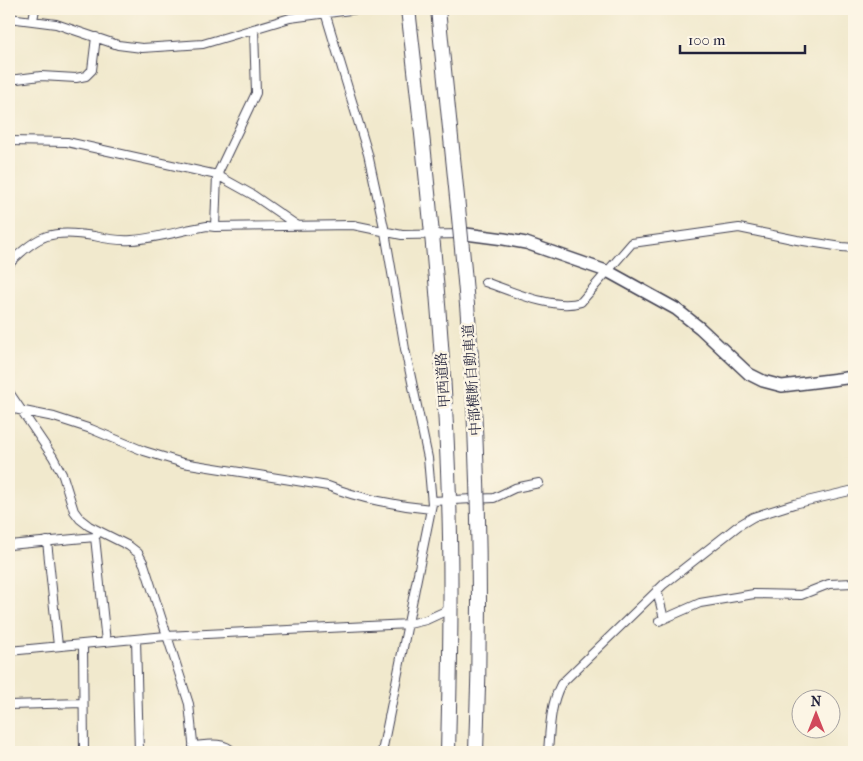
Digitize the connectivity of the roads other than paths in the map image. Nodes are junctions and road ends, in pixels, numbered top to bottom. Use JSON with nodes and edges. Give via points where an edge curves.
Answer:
{"nodes":[{"id":1,"x":35,"y":9,"type":"edge"},
{"id":2,"x":358,"y":9,"type":"edge"},
{"id":3,"x":408,"y":9,"type":"edge"},
{"id":4,"x":431,"y":9,"type":"edge"},
{"id":5,"x":438,"y":9,"type":"edge"},
{"id":6,"x":444,"y":9,"type":"edge"},
{"id":7,"x":325,"y":11,"type":"edge"},
{"id":8,"x":9,"y":18,"type":"edge"},
{"id":9,"x":33,"y":20,"type":"junction"},
{"id":10,"x":254,"y":29,"type":"junction"},
{"id":11,"x":96,"y":37,"type":"junction"},
{"id":12,"x":9,"y":80,"type":"edge"},
{"id":13,"x":9,"y":141,"type":"edge"},
{"id":14,"x":218,"y":175,"type":"junction"},
{"id":15,"x":298,"y":226,"type":"junction"},
{"id":16,"x":215,"y":227,"type":"junction"},
{"id":17,"x":385,"y":232,"type":"junction"},
{"id":18,"x":432,"y":234,"type":"junction"},
{"id":19,"x":466,"y":234,"type":"junction"},
{"id":20,"x":854,"y":248,"type":"edge"},
{"id":21,"x":9,"y":264,"type":"edge"},
{"id":22,"x":609,"y":272,"type":"junction"},
{"id":23,"x":486,"y":282,"type":"dead end"},
{"id":24,"x":854,"y":377,"type":"edge"},
{"id":25,"x":9,"y":392,"type":"edge"},
{"id":26,"x":9,"y":408,"type":"edge"},
{"id":27,"x":22,"y":410,"type":"junction"},
{"id":28,"x":539,"y":483,"type":"dead end"},
{"id":29,"x":854,"y":490,"type":"edge"},
{"id":30,"x":483,"y":499,"type":"junction"},
{"id":31,"x":450,"y":500,"type":"junction"},
{"id":32,"x":431,"y":505,"type":"junction"},
{"id":33,"x":97,"y":534,"type":"junction"},
{"id":34,"x":48,"y":541,"type":"junction"},
{"id":35,"x":9,"y":545,"type":"edge"},
{"id":36,"x":854,"y":583,"type":"edge"},
{"id":37,"x":657,"y":590,"type":"junction"},
{"id":38,"x":450,"y":609,"type":"junction"},
{"id":39,"x":409,"y":624,"type":"junction"},
{"id":40,"x":166,"y":636,"type":"junction"},
{"id":41,"x":136,"y":639,"type":"junction"},
{"id":42,"x":9,"y":642,"type":"edge"},
{"id":43,"x":106,"y":642,"type":"junction"},
{"id":44,"x":82,"y":644,"type":"junction"},
{"id":45,"x":58,"y":646,"type":"junction"},
{"id":46,"x":9,"y":651,"type":"edge"},
{"id":47,"x":83,"y":702,"type":"junction"},
{"id":48,"x":9,"y":705,"type":"edge"},
{"id":49,"x":194,"y":749,"type":"edge"},
{"id":50,"x":84,"y":752,"type":"edge"},
{"id":51,"x":139,"y":752,"type":"edge"},
{"id":52,"x":233,"y":752,"type":"edge"},
{"id":53,"x":382,"y":752,"type":"edge"},
{"id":54,"x":448,"y":752,"type":"edge"},
{"id":55,"x":469,"y":752,"type":"edge"},
{"id":56,"x":476,"y":752,"type":"edge"},
{"id":57,"x":481,"y":752,"type":"edge"},
{"id":58,"x":548,"y":752,"type":"edge"}],
"edges":[{"from":1,"to":9,"type":"street"},
{"from":2,"to":7,"type":"street"},
{"from":3,"to":18,"type":"highway","name":"甲西道路"},
{"from":4,"to":55,"type":"highway","name":"中部横断自動車道","via":[[462,327],[469,450],[472,589]]},
{"from":5,"to":56,"type":"highway","name":"中部横断自動車道","bridge":true,"via":[[468,326],[476,452],[480,589]]},
{"from":6,"to":19,"type":"highway"},
{"from":7,"to":10,"type":"street"},
{"from":7,"to":17,"type":"street","via":[[368,154]]},
{"from":8,"to":9,"type":"street"},
{"from":9,"to":11,"type":"street"},
{"from":10,"to":11,"type":"street","via":[[203,44],[169,47],[126,46]]},
{"from":10,"to":14,"type":"street","via":[[256,93]]},
{"from":11,"to":12,"type":"street","via":[[92,70],[86,76]]},
{"from":13,"to":14,"type":"street","via":[[68,142]]},
{"from":14,"to":15,"type":"street"},
{"from":14,"to":16,"type":"street"},
{"from":15,"to":16,"type":"street"},
{"from":15,"to":17,"type":"street","via":[[353,226]]},
{"from":16,"to":21,"type":"street","via":[[133,240],[54,234],[24,248]]},
{"from":17,"to":18,"type":"street"},
{"from":17,"to":32,"type":"street","via":[[428,458]]},
{"from":18,"to":19,"type":"street"},
{"from":18,"to":31,"type":"highway","name":"甲西道路"},
{"from":19,"to":22,"type":"street","via":[[526,243]]},
{"from":19,"to":30,"type":"highway"},
{"from":20,"to":22,"type":"street","via":[[739,228],[632,243]]},
{"from":22,"to":23,"type":"street","via":[[581,302],[571,305],[524,295]]},
{"from":22,"to":24,"type":"street","via":[[676,310],[749,374],[763,381],[782,386]]},
{"from":25,"to":27,"type":"street"},
{"from":26,"to":27,"type":"street"},
{"from":27,"to":32,"type":"street","via":[[91,429],[144,452],[183,463],[328,486],[412,508]]},
{"from":27,"to":33,"type":"street","via":[[63,476],[74,511]]},
{"from":28,"to":30,"type":"street"},
{"from":29,"to":37,"type":"street","via":[[753,517]]},
{"from":30,"to":31,"type":"street"},
{"from":30,"to":57,"type":"highway","via":[[485,605]]},
{"from":31,"to":32,"type":"street"},
{"from":31,"to":38,"type":"highway","name":"甲西道路"},
{"from":32,"to":39,"type":"street"},
{"from":33,"to":34,"type":"street"},
{"from":33,"to":40,"type":"street","via":[[130,546],[138,553]]},
{"from":33,"to":43,"type":"street"},
{"from":34,"to":35,"type":"street"},
{"from":34,"to":45,"type":"street"},
{"from":36,"to":37,"type":"street","via":[[829,584],[801,595],[754,594],[700,603],[661,620]]},
{"from":37,"to":58,"type":"street","via":[[561,684],[552,711]]},
{"from":38,"to":39,"type":"street"},
{"from":38,"to":54,"type":"highway","name":"甲西道路"},
{"from":39,"to":40,"type":"street"},
{"from":39,"to":53,"type":"street"},
{"from":40,"to":41,"type":"street"},
{"from":40,"to":49,"type":"street","via":[[189,704]]},
{"from":41,"to":43,"type":"street"},
{"from":41,"to":51,"type":"street"},
{"from":42,"to":46,"type":"street"},
{"from":43,"to":44,"type":"street"},
{"from":44,"to":45,"type":"street"},
{"from":44,"to":47,"type":"street"},
{"from":45,"to":46,"type":"street"},
{"from":47,"to":48,"type":"street"},
{"from":47,"to":50,"type":"street"},
{"from":49,"to":52,"type":"street","via":[[220,745],[229,747]]}]}
